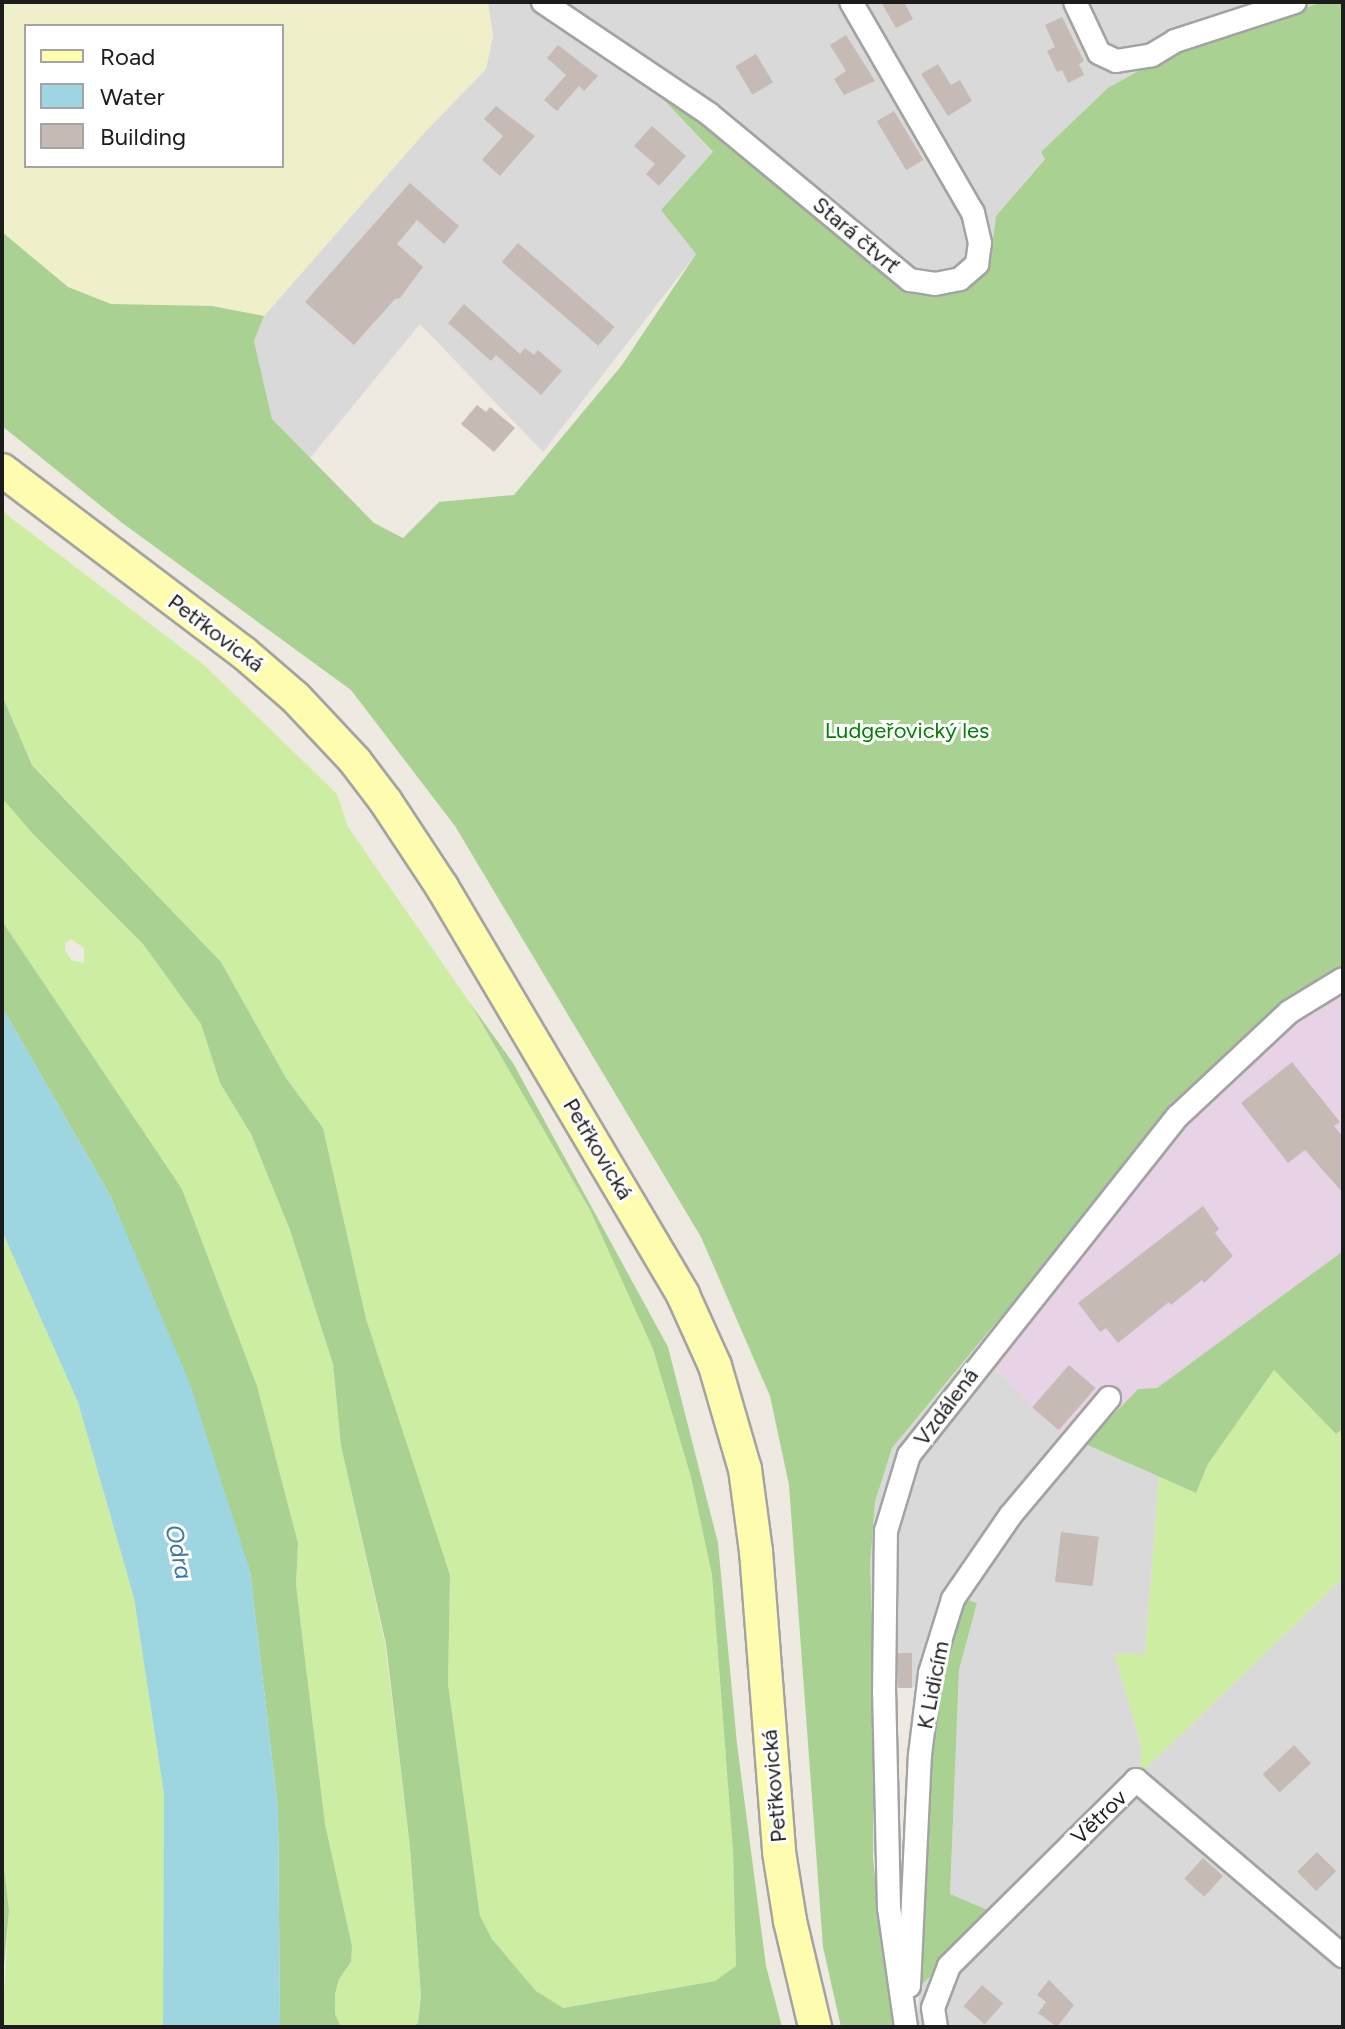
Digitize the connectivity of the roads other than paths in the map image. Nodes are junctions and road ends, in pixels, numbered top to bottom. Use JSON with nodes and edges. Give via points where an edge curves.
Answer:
{"nodes":[{"id":1,"x":543,"y":2,"type":"edge"},
{"id":2,"x":851,"y":2,"type":"edge"},
{"id":3,"x":1075,"y":2,"type":"edge"},
{"id":4,"x":1295,"y":2,"type":"edge"},
{"id":5,"x":2,"y":470,"type":"edge"},
{"id":6,"x":1343,"y":979,"type":"edge"},
{"id":7,"x":1109,"y":1398,"type":"dead end"},
{"id":8,"x":1343,"y":1956,"type":"edge"},
{"id":9,"x":815,"y":2027,"type":"edge"},
{"id":10,"x":906,"y":2027,"type":"edge"},
{"id":11,"x":936,"y":2027,"type":"edge"}],
"edges":[{"from":1,"to":2,"type":"street","name":"Stará čtvrť","via":[[709,114],[910,280],[935,284],[960,279],[977,264],[980,243],[973,213]]},
{"from":3,"to":4,"type":"street","via":[[1099,53],[1116,61],[1152,55],[1175,41]]},
{"from":5,"to":9,"type":"street","name":"Petřkovická","via":[[244,653],[295,697],[355,761],[442,887],[686,1302],[715,1366],[746,1478],[779,1852]]},
{"from":6,"to":10,"type":"street","name":"Vzdálená","via":[[1289,1012],[1178,1116],[909,1455],[886,1531],[884,1692],[889,1908]]},
{"from":7,"to":10,"type":"street","name":"K Lidicím","via":[[1010,1516],[953,1599],[930,1673],[920,1755]]},
{"from":8,"to":11,"type":"street","name":"Větrov","via":[[1136,1780],[949,1966],[933,2008]]}]}
